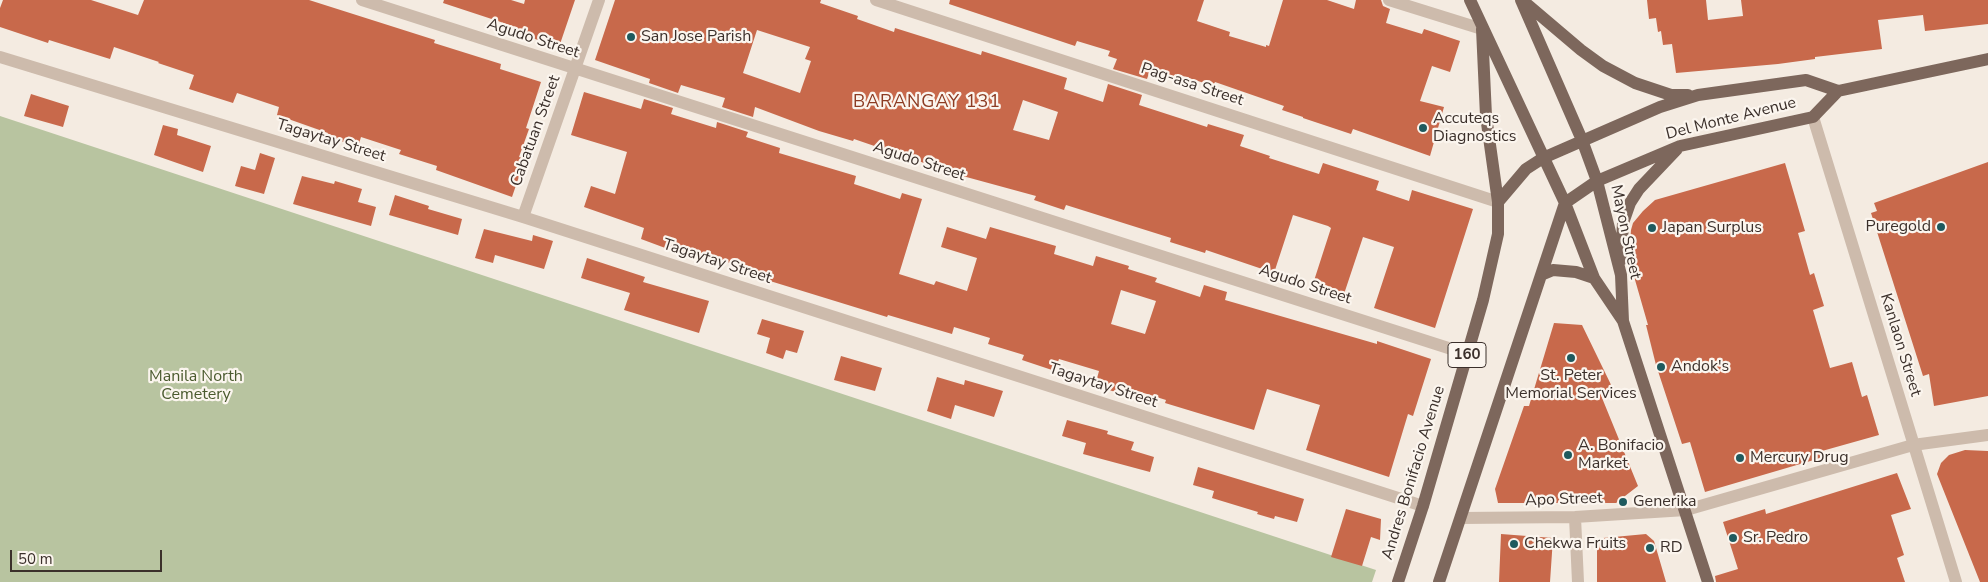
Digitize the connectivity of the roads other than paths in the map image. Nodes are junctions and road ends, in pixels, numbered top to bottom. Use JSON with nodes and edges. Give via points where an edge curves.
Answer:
{"nodes":[{"id":1,"x":362,"y":0,"type":"edge"},
{"id":2,"x":599,"y":0,"type":"edge"},
{"id":3,"x":876,"y":0,"type":"edge"},
{"id":4,"x":1390,"y":0,"type":"edge"},
{"id":5,"x":1470,"y":0,"type":"edge"},
{"id":6,"x":1521,"y":0,"type":"edge"},
{"id":7,"x":1482,"y":29,"type":"junction"},
{"id":8,"x":0,"y":57,"type":"edge"},
{"id":9,"x":1988,"y":59,"type":"edge"},
{"id":10,"x":576,"y":70,"type":"junction"},
{"id":11,"x":1838,"y":91,"type":"junction"},
{"id":12,"x":1698,"y":95,"type":"junction"},
{"id":13,"x":1813,"y":116,"type":"junction"},
{"id":14,"x":1582,"y":140,"type":"junction"},
{"id":15,"x":1680,"y":146,"type":"junction"},
{"id":16,"x":1543,"y":158,"type":"junction"},
{"id":17,"x":1597,"y":181,"type":"junction"},
{"id":18,"x":1498,"y":202,"type":"junction"},
{"id":19,"x":1565,"y":203,"type":"junction"},
{"id":20,"x":523,"y":217,"type":"junction"},
{"id":21,"x":1540,"y":275,"type":"junction"},
{"id":22,"x":1621,"y":275,"type":"junction"},
{"id":23,"x":1594,"y":278,"type":"junction"},
{"id":24,"x":1623,"y":321,"type":"junction"},
{"id":25,"x":1467,"y":354,"type":"junction"},
{"id":26,"x":1988,"y":435,"type":"edge"},
{"id":27,"x":1913,"y":445,"type":"junction"},
{"id":28,"x":1423,"y":506,"type":"junction"},
{"id":29,"x":1686,"y":510,"type":"junction"},
{"id":30,"x":1575,"y":517,"type":"junction"},
{"id":31,"x":1461,"y":518,"type":"junction"},
{"id":32,"x":1398,"y":582,"type":"edge"},
{"id":33,"x":1439,"y":582,"type":"edge"},
{"id":34,"x":1578,"y":582,"type":"edge"},
{"id":35,"x":1708,"y":582,"type":"edge"},
{"id":36,"x":1956,"y":582,"type":"edge"}],
"edges":[{"from":1,"to":10,"type":"street","name":"Agudo Street"},
{"from":2,"to":10,"type":"street","name":"Cabatuan Street"},
{"from":3,"to":18,"type":"street","name":"Pag-asa Street"},
{"from":4,"to":7,"type":"street"},
{"from":5,"to":7,"type":"main road"},
{"from":6,"to":12,"type":"main road","via":[[1581,50],[1635,84],[1671,95]]},
{"from":6,"to":14,"type":"main road"},
{"from":7,"to":16,"type":"main road"},
{"from":7,"to":18,"type":"main road","name":"Andres Bonifacio Avenue","via":[[1486,116]]},
{"from":8,"to":20,"type":"street","name":"Tagaytay Street"},
{"from":9,"to":11,"type":"main road"},
{"from":10,"to":20,"type":"street","name":"Cabatuan Street"},
{"from":10,"to":25,"type":"street","name":"Agudo Street"},
{"from":11,"to":12,"type":"main road","name":"Del Monte Avenue","via":[[1806,80]]},
{"from":11,"to":13,"type":"main road","name":"Del Monte Avenue"},
{"from":12,"to":14,"type":"main road","name":"Del Monte Avenue","via":[[1660,107]]},
{"from":13,"to":15,"type":"main road","name":"Del Monte Avenue"},
{"from":13,"to":27,"type":"street","name":"Kanlaon Street"},
{"from":14,"to":16,"type":"main road"},
{"from":14,"to":17,"type":"main road"},
{"from":15,"to":17,"type":"main road","name":"Del Monte Avenue"},
{"from":15,"to":22,"type":"main road","via":[[1630,203],[1623,223]]},
{"from":16,"to":18,"type":"main road","via":[[1526,169]]},
{"from":16,"to":19,"type":"main road"},
{"from":17,"to":19,"type":"main road"},
{"from":17,"to":22,"type":"main road","name":"Mayon Street"},
{"from":18,"to":25,"type":"main road","name":"Andres Bonifacio Avenue","number":"160","via":[[1498,234]]},
{"from":19,"to":21,"type":"main road","number":"160"},
{"from":19,"to":23,"type":"main road","name":"Mayon Street"},
{"from":20,"to":28,"type":"street","name":"Tagaytay Street"},
{"from":21,"to":23,"type":"main road","via":[[1553,270]]},
{"from":21,"to":31,"type":"main road","number":"160"},
{"from":22,"to":24,"type":"main road","name":"Mayon Street"},
{"from":23,"to":24,"type":"main road","name":"Mayon Street"},
{"from":24,"to":29,"type":"main road","name":"Mayon Street"},
{"from":25,"to":28,"type":"main road","name":"Andres Bonifacio Avenue","number":"160"},
{"from":26,"to":27,"type":"street","name":"Apo Street"},
{"from":27,"to":29,"type":"street","name":"Apo Street"},
{"from":27,"to":36,"type":"street","name":"Kanlaon Street"},
{"from":28,"to":32,"type":"main road","name":"Andres Bonifacio Avenue","number":"160"},
{"from":29,"to":30,"type":"street","name":"Apo Street"},
{"from":29,"to":35,"type":"main road","name":"Mayon Street"},
{"from":30,"to":31,"type":"street","name":"Apo Street"},
{"from":30,"to":34,"type":"street"},
{"from":31,"to":33,"type":"main road","number":"160"}]}
